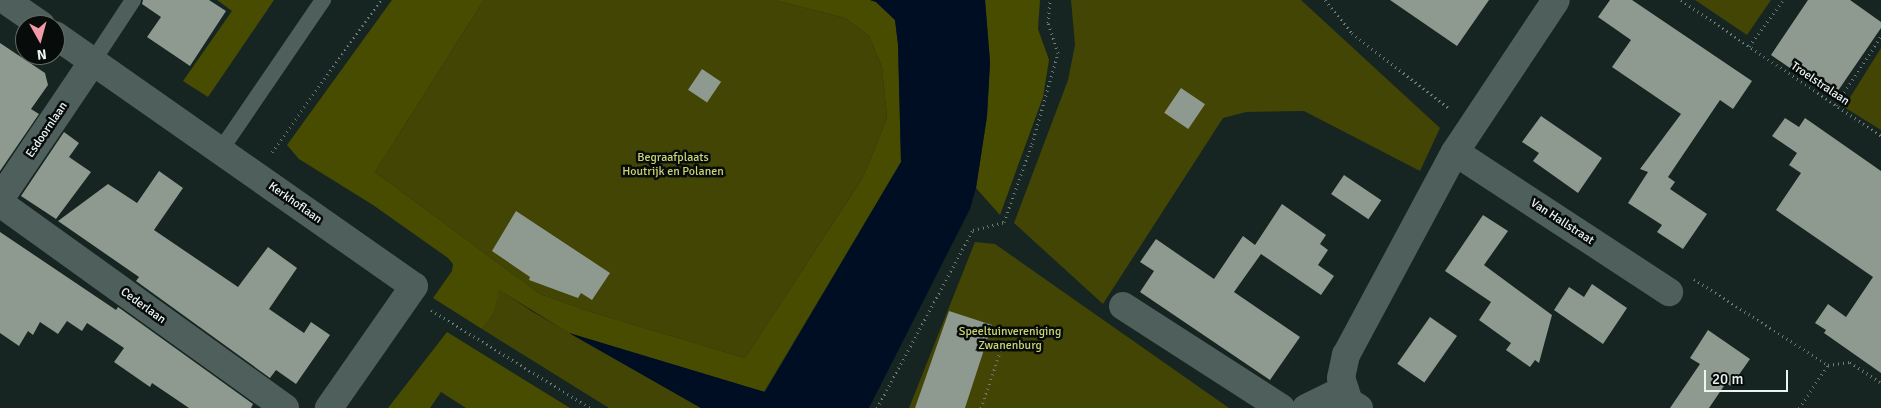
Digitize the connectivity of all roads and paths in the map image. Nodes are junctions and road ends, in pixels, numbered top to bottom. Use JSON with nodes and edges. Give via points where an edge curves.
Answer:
{"nodes":[{"id":1,"x":5,"y":0,"type":"edge"},
{"id":2,"x":133,"y":0,"type":"edge"},
{"id":3,"x":323,"y":0,"type":"edge"},
{"id":4,"x":381,"y":0,"type":"edge"},
{"id":5,"x":1050,"y":0,"type":"edge"},
{"id":6,"x":1325,"y":0,"type":"edge"},
{"id":7,"x":1556,"y":0,"type":"edge"},
{"id":8,"x":1681,"y":0,"type":"edge"},
{"id":9,"x":1783,"y":0,"type":"edge"},
{"id":10,"x":27,"y":15,"type":"edge"},
{"id":11,"x":1881,"y":36,"type":"edge"},
{"id":12,"x":65,"y":41,"type":"edge"},
{"id":13,"x":1749,"y":46,"type":"junction"},
{"id":14,"x":93,"y":61,"type":"junction"},
{"id":15,"x":1836,"y":105,"type":"junction"},
{"id":16,"x":1472,"y":126,"type":"junction"},
{"id":17,"x":1881,"y":136,"type":"edge"},
{"id":18,"x":220,"y":151,"type":"junction"},
{"id":19,"x":1455,"y":152,"type":"junction"},
{"id":20,"x":254,"y":175,"type":"junction"},
{"id":21,"x":0,"y":201,"type":"edge"},
{"id":22,"x":1670,"y":292,"type":"joint"},
{"id":23,"x":408,"y":295,"type":"junction"},
{"id":24,"x":1123,"y":306,"type":"dead end"},
{"id":25,"x":1004,"y":340,"type":"dead end"},
{"id":26,"x":1828,"y":365,"type":"junction"},
{"id":27,"x":1881,"y":383,"type":"edge"},
{"id":28,"x":1349,"y":392,"type":"edge"},
{"id":29,"x":285,"y":408,"type":"edge"},
{"id":30,"x":329,"y":408,"type":"edge"},
{"id":31,"x":590,"y":408,"type":"edge"},
{"id":32,"x":877,"y":408,"type":"edge"},
{"id":33,"x":981,"y":408,"type":"edge"},
{"id":34,"x":1281,"y":408,"type":"edge"},
{"id":35,"x":1306,"y":408,"type":"edge"},
{"id":36,"x":1799,"y":408,"type":"edge"}],
"edges":[{"from":1,"to":10,"type":"street"},
{"from":2,"to":14,"type":"lane"},
{"from":3,"to":18,"type":"lane"},
{"from":4,"to":20,"type":"path"},
{"from":5,"to":32,"type":"path","via":[[1048,23],[1058,53],[1032,144],[1004,222],[973,230]]},
{"from":6,"to":16,"type":"path","via":[[1352,33]]},
{"from":7,"to":16,"type":"street"},
{"from":8,"to":13,"type":"path","name":"Troelstralaan"},
{"from":9,"to":13,"type":"path"},
{"from":11,"to":15,"type":"path"},
{"from":12,"to":14,"type":"street","name":"Kerkhoflaan"},
{"from":13,"to":15,"type":"path","name":"Troelstralaan"},
{"from":14,"to":18,"type":"street","name":"Kerkhoflaan"},
{"from":14,"to":21,"type":"street","name":"Esdoornlaan"},
{"from":15,"to":17,"type":"path","name":"Troelstralaan"},
{"from":16,"to":19,"type":"street"},
{"from":18,"to":20,"type":"street","name":"Kerkhoflaan"},
{"from":19,"to":22,"type":"street","name":"Van Hallstraat"},
{"from":19,"to":28,"type":"street","via":[[1346,355]]},
{"from":20,"to":23,"type":"street","name":"Kerkhoflaan","via":[[414,286]]},
{"from":21,"to":29,"type":"street","name":"Cederlaan"},
{"from":22,"to":26,"type":"path","via":[[1695,278]]},
{"from":23,"to":30,"type":"street"},
{"from":23,"to":31,"type":"path"},
{"from":24,"to":34,"type":"street"},
{"from":25,"to":33,"type":"path"},
{"from":26,"to":27,"type":"path","via":[[1850,362]]},
{"from":26,"to":36,"type":"path"},
{"from":28,"to":35,"type":"street"}]}
